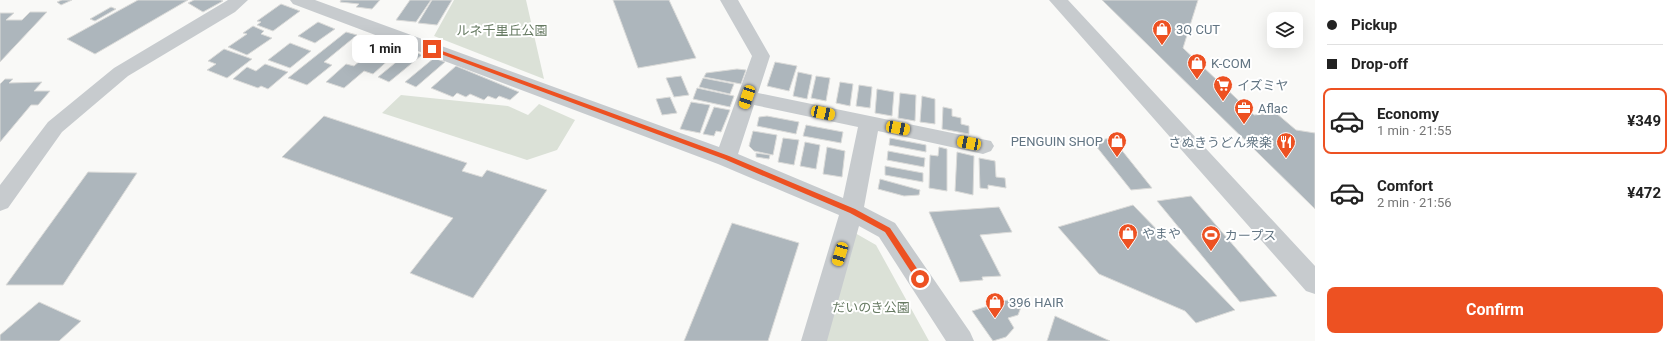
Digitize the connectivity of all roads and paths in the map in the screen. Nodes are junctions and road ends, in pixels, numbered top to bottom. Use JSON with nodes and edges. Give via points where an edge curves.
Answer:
{"nodes":[{"id":1,"x":239,"y":0,"type":"edge"},
{"id":2,"x":299,"y":0,"type":"edge"},
{"id":3,"x":729,"y":0,"type":"edge"},
{"id":4,"x":1058,"y":0,"type":"edge"},
{"id":5,"x":747,"y":97,"type":"junction"},
{"id":6,"x":869,"y":122,"type":"junction"},
{"id":7,"x":984,"y":146,"type":"dead end"},
{"id":8,"x":726,"y":158,"type":"junction"},
{"id":9,"x":0,"y":202,"type":"edge"},
{"id":10,"x":852,"y":211,"type":"junction"},
{"id":11,"x":1315,"y":283,"type":"edge"},
{"id":12,"x":814,"y":341,"type":"edge"},
{"id":13,"x":961,"y":341,"type":"edge"}],
"edges":[{"from":1,"to":9,"type":"street","via":[[121,72],[67,117],[55,128]]},
{"from":2,"to":8,"type":"street"},
{"from":3,"to":5,"type":"street","via":[[761,56]]},
{"from":4,"to":11,"type":"street"},
{"from":5,"to":6,"type":"street"},
{"from":5,"to":8,"type":"street"},
{"from":6,"to":7,"type":"street"},
{"from":6,"to":10,"type":"street"},
{"from":8,"to":10,"type":"street"},
{"from":10,"to":12,"type":"street"},
{"from":10,"to":13,"type":"street","via":[[887,230]]}]}
